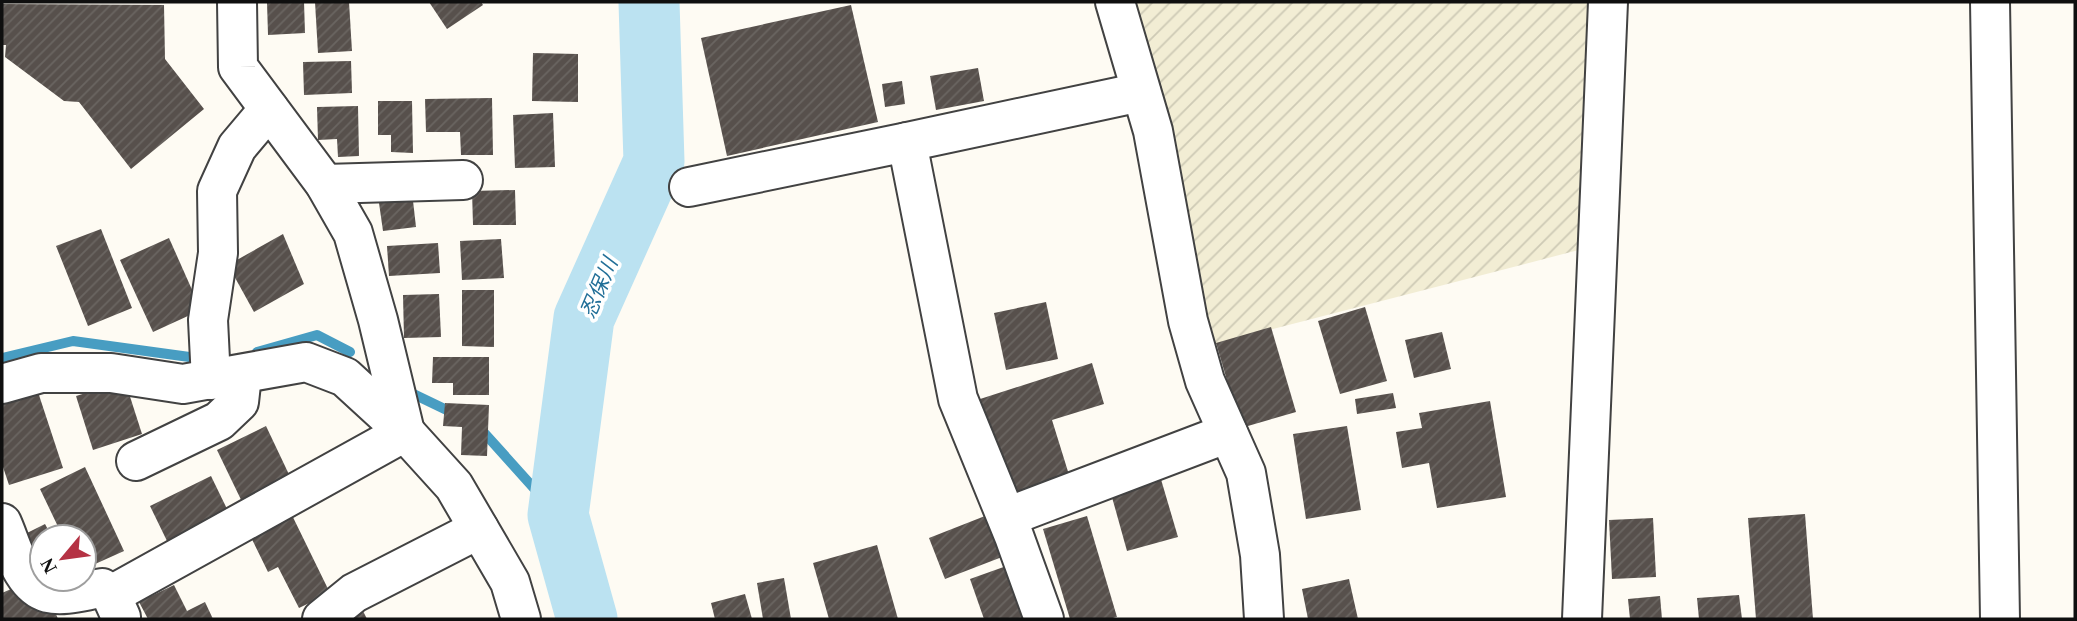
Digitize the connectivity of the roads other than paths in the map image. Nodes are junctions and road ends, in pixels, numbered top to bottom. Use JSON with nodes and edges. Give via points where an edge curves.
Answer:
{"nodes":[{"id":1,"x":237,"y":2,"type":"edge"},
{"id":2,"x":1115,"y":2,"type":"edge"},
{"id":3,"x":1608,"y":2,"type":"edge"},
{"id":4,"x":1990,"y":2,"type":"edge"},
{"id":5,"x":1141,"y":92,"type":"junction"},
{"id":6,"x":269,"y":109,"type":"junction"},
{"id":7,"x":906,"y":142,"type":"junction"},
{"id":8,"x":463,"y":180,"type":"dead end"},
{"id":9,"x":325,"y":184,"type":"junction"},
{"id":10,"x":689,"y":187,"type":"dead end"},
{"id":11,"x":226,"y":377,"type":"junction"},
{"id":12,"x":2,"y":384,"type":"edge"},
{"id":13,"x":405,"y":432,"type":"junction"},
{"id":14,"x":1228,"y":433,"type":"junction"},
{"id":15,"x":136,"y":461,"type":"dead end"},
{"id":16,"x":1007,"y":517,"type":"junction"},
{"id":17,"x":2,"y":523,"type":"edge"},
{"id":18,"x":479,"y":529,"type":"junction"},
{"id":19,"x":117,"y":607,"type":"edge"},
{"id":20,"x":322,"y":619,"type":"edge"},
{"id":21,"x":521,"y":619,"type":"edge"},
{"id":22,"x":1044,"y":619,"type":"edge"},
{"id":23,"x":1264,"y":619,"type":"edge"},
{"id":24,"x":1582,"y":619,"type":"edge"},
{"id":25,"x":2000,"y":619,"type":"edge"}],
"edges":[{"from":1,"to":6,"type":"street","via":[[238,67]]},
{"from":2,"to":5,"type":"street"},
{"from":3,"to":24,"type":"street"},
{"from":4,"to":25,"type":"street"},
{"from":5,"to":7,"type":"street"},
{"from":5,"to":14,"type":"street","via":[[1153,131],[1188,321],[1205,381]]},
{"from":6,"to":9,"type":"street"},
{"from":6,"to":11,"type":"street","via":[[237,146],[217,191],[218,253],[208,320]]},
{"from":7,"to":10,"type":"street"},
{"from":7,"to":16,"type":"street","via":[[958,400]]},
{"from":8,"to":9,"type":"street"},
{"from":9,"to":13,"type":"street","via":[[352,233]]},
{"from":11,"to":12,"type":"street","via":[[183,384],[111,373],[41,373]]},
{"from":11,"to":13,"type":"street","via":[[306,362],[345,377]]},
{"from":11,"to":15,"type":"street","via":[[239,402],[219,421]]},
{"from":13,"to":18,"type":"street","via":[[453,486]]},
{"from":13,"to":19,"type":"street"},
{"from":14,"to":16,"type":"street"},
{"from":14,"to":23,"type":"street","via":[[1246,473],[1260,555]]},
{"from":16,"to":22,"type":"street"},
{"from":17,"to":19,"type":"street","via":[[26,578],[46,592],[102,588]]},
{"from":18,"to":20,"type":"street","via":[[354,593]]},
{"from":18,"to":21,"type":"street","via":[[510,582]]}]}
